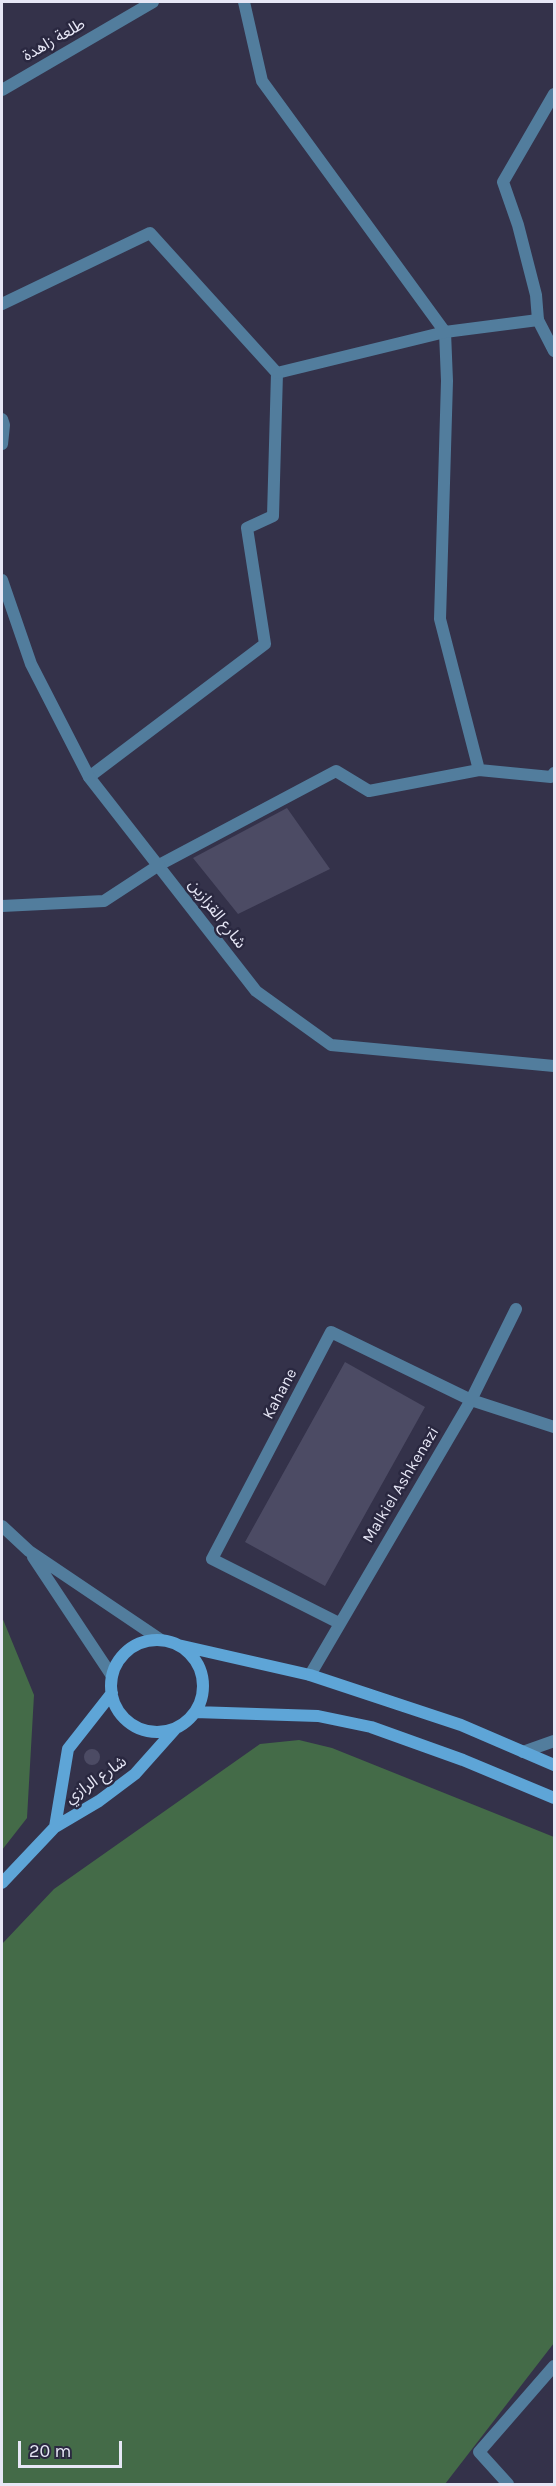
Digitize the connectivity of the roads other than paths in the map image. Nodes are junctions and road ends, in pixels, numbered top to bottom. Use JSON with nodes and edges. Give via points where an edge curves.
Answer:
{"nodes":[{"id":1,"x":153,"y":2,"type":"edge"},
{"id":2,"x":244,"y":2,"type":"edge"},
{"id":3,"x":2,"y":90,"type":"edge"},
{"id":4,"x":555,"y":94,"type":"edge"},
{"id":5,"x":2,"y":304,"type":"edge"},
{"id":6,"x":538,"y":320,"type":"junction"},
{"id":7,"x":445,"y":332,"type":"junction"},
{"id":8,"x":555,"y":351,"type":"edge"},
{"id":9,"x":277,"y":373,"type":"junction"},
{"id":10,"x":2,"y":419,"type":"edge"},
{"id":11,"x":2,"y":444,"type":"edge"},
{"id":12,"x":2,"y":580,"type":"edge"},
{"id":13,"x":480,"y":770,"type":"junction"},
{"id":14,"x":555,"y":773,"type":"edge"},
{"id":15,"x":89,"y":777,"type":"junction"},
{"id":16,"x":159,"y":865,"type":"junction"},
{"id":17,"x":2,"y":906,"type":"edge"},
{"id":18,"x":555,"y":1066,"type":"edge"},
{"id":19,"x":516,"y":1309,"type":"dead end"},
{"id":20,"x":471,"y":1400,"type":"junction"},
{"id":21,"x":555,"y":1427,"type":"edge"},
{"id":22,"x":2,"y":1526,"type":"edge"},
{"id":23,"x":29,"y":1551,"type":"junction"},
{"id":24,"x":339,"y":1623,"type":"junction"},
{"id":25,"x":161,"y":1640,"type":"junction"},
{"id":26,"x":178,"y":1645,"type":"junction"},
{"id":27,"x":310,"y":1675,"type":"junction"},
{"id":28,"x":112,"y":1676,"type":"junction"},
{"id":29,"x":112,"y":1693,"type":"junction"},
{"id":30,"x":195,"y":1712,"type":"junction"},
{"id":31,"x":176,"y":1728,"type":"junction"},
{"id":32,"x":555,"y":1741,"type":"edge"},
{"id":33,"x":523,"y":1752,"type":"junction"},
{"id":34,"x":555,"y":1765,"type":"edge"},
{"id":35,"x":555,"y":1798,"type":"edge"},
{"id":36,"x":55,"y":1827,"type":"junction"},
{"id":37,"x":2,"y":1883,"type":"edge"},
{"id":38,"x":555,"y":2366,"type":"edge"},
{"id":39,"x":508,"y":2484,"type":"edge"}],
"edges":[{"from":1,"to":3,"type":"street","name":"طلعة زاهدة"},
{"from":2,"to":7,"type":"street","via":[[262,81]]},
{"from":4,"to":6,"type":"street","via":[[503,182],[536,295]]},
{"from":5,"to":9,"type":"street","via":[[150,232]]},
{"from":6,"to":7,"type":"street"},
{"from":6,"to":8,"type":"street"},
{"from":7,"to":9,"type":"street"},
{"from":7,"to":13,"type":"street","via":[[440,619]]},
{"from":9,"to":15,"type":"street","via":[[273,516],[247,528],[265,645]]},
{"from":10,"to":11,"type":"street"},
{"from":12,"to":15,"type":"street","name":"شارع القزازين","via":[[31,664]]},
{"from":13,"to":14,"type":"street","via":[[551,777]]},
{"from":13,"to":16,"type":"street","via":[[369,791],[336,771]]},
{"from":15,"to":16,"type":"street","name":"شارع القزازين"},
{"from":16,"to":17,"type":"street","via":[[104,901]]},
{"from":16,"to":18,"type":"street","name":"شارع القزازين","via":[[256,991],[331,1045]]},
{"from":19,"to":20,"type":"street","name":"Malkiel Ashkenazi"},
{"from":20,"to":21,"type":"street","name":"Kahane"},
{"from":20,"to":24,"type":"street","name":"Malkiel Ashkenazi"},
{"from":20,"to":24,"type":"street","name":"Kahane","via":[[332,1332],[212,1559]]},
{"from":22,"to":23,"type":"street"},
{"from":23,"to":25,"type":"street"},
{"from":23,"to":28,"type":"street"},
{"from":24,"to":27,"type":"street","name":"Malkiel Ashkenazi"},
{"from":25,"to":26,"type":"main road"},
{"from":25,"to":28,"type":"main road","via":[[148,1641],[125,1653]]},
{"from":26,"to":27,"type":"main road"},
{"from":26,"to":30,"type":"main road","via":[[191,1653],[203,1680],[203,1695]]},
{"from":27,"to":33,"type":"main road","via":[[460,1725]]},
{"from":28,"to":29,"type":"main road"},
{"from":29,"to":31,"type":"main road","via":[[116,1707],[135,1726],[148,1731]]},
{"from":29,"to":36,"type":"main road","name":"شارع الرازي","via":[[68,1749]]},
{"from":30,"to":31,"type":"main road"},
{"from":30,"to":35,"type":"main road","via":[[318,1716],[371,1727]]},
{"from":31,"to":36,"type":"main road","name":"شارع الرازي","via":[[135,1774],[99,1802]]},
{"from":32,"to":33,"type":"street"},
{"from":33,"to":34,"type":"main road"},
{"from":36,"to":37,"type":"main road","name":"شارع الرازي"},
{"from":38,"to":39,"type":"street","via":[[479,2452]]}]}
